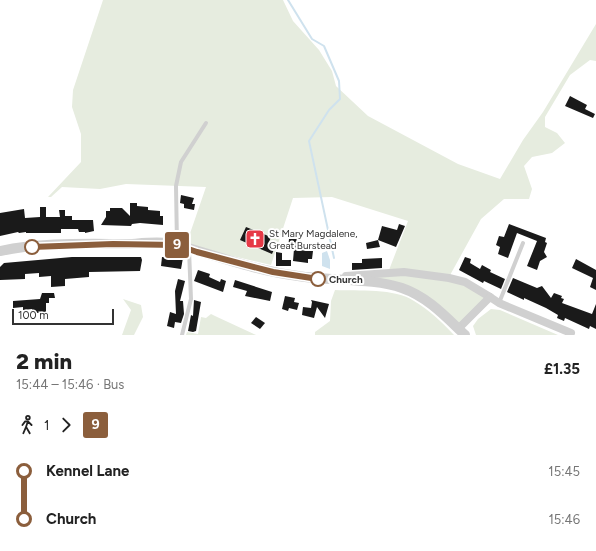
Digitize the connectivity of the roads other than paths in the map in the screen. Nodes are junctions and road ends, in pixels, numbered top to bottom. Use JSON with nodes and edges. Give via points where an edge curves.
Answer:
{"nodes":[{"id":1,"x":206,"y":123,"type":"dead end"},
{"id":2,"x":523,"y":243,"type":"dead end"},
{"id":3,"x":177,"y":245,"type":"junction"},
{"id":4,"x":189,"y":250,"type":"junction"},
{"id":5,"x":0,"y":251,"type":"edge"},
{"id":6,"x":329,"y":280,"type":"junction"},
{"id":7,"x":490,"y":296,"type":"junction"},
{"id":8,"x":499,"y":303,"type":"junction"},
{"id":9,"x":461,"y":332,"type":"edge"},
{"id":10,"x":572,"y":334,"type":"edge"},
{"id":11,"x":182,"y":335,"type":"edge"}],
"edges":[{"from":1,"to":3,"type":"lane","via":[[181,162],[176,186]]},
{"from":2,"to":8,"type":"lane"},
{"from":3,"to":4,"type":"street"},
{"from":3,"to":5,"type":"street","via":[[149,243],[44,246]]},
{"from":4,"to":6,"type":"street","via":[[273,272]]},
{"from":4,"to":11,"type":"lane","via":[[190,299]]},
{"from":6,"to":7,"type":"street","via":[[333,277],[404,272],[460,280]]},
{"from":6,"to":9,"type":"street","via":[[403,288],[436,308]]},
{"from":7,"to":8,"type":"street"},
{"from":7,"to":9,"type":"street"},
{"from":8,"to":10,"type":"street"}]}
